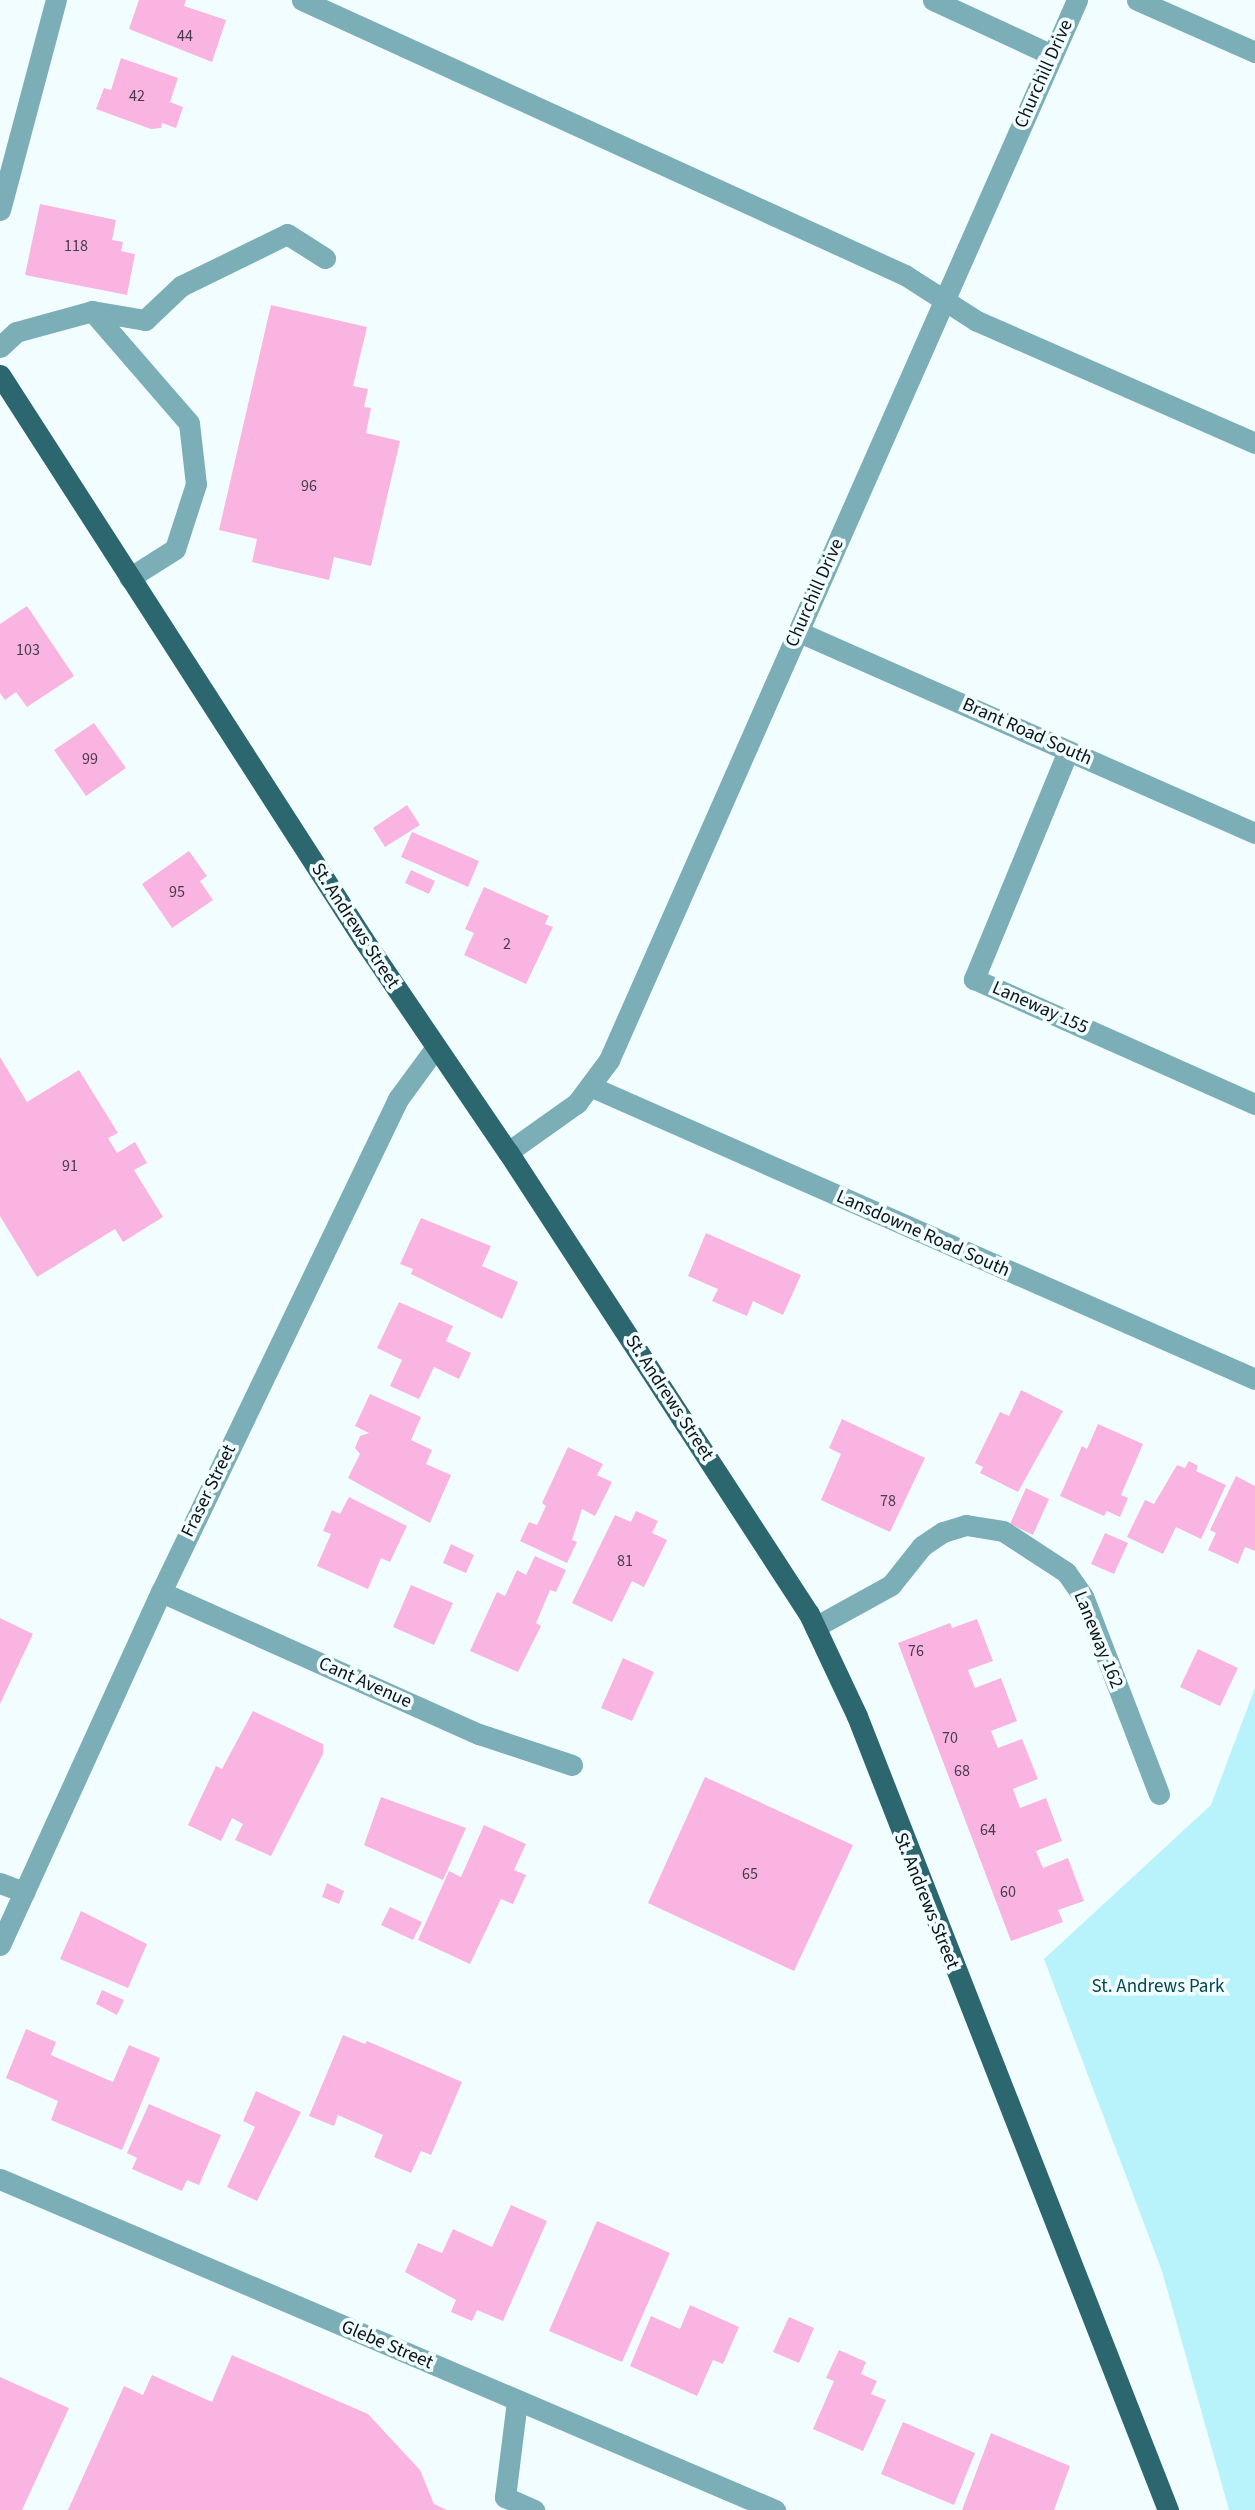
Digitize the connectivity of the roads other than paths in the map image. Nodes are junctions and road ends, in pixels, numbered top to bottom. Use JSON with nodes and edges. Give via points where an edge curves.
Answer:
{"nodes":[{"id":1,"x":55,"y":0,"type":"edge"},
{"id":2,"x":302,"y":0,"type":"edge"},
{"id":3,"x":933,"y":0,"type":"edge"},
{"id":4,"x":1077,"y":0,"type":"edge"},
{"id":5,"x":1137,"y":0,"type":"edge"},
{"id":6,"x":1255,"y":52,"type":"edge"},
{"id":7,"x":1052,"y":55,"type":"junction"},
{"id":8,"x":0,"y":210,"type":"edge"},
{"id":9,"x":325,"y":258,"type":"dead end"},
{"id":10,"x":943,"y":302,"type":"junction"},
{"id":11,"x":92,"y":311,"type":"junction"},
{"id":12,"x":0,"y":347,"type":"edge"},
{"id":13,"x":0,"y":375,"type":"edge"},
{"id":14,"x":1255,"y":443,"type":"edge"},
{"id":15,"x":129,"y":578,"type":"junction"},
{"id":16,"x":799,"y":632,"type":"junction"},
{"id":17,"x":1068,"y":751,"type":"junction"},
{"id":18,"x":1255,"y":833,"type":"edge"},
{"id":19,"x":436,"y":1047,"type":"junction"},
{"id":20,"x":592,"y":1087,"type":"junction"},
{"id":21,"x":1255,"y":1104,"type":"edge"},
{"id":22,"x":508,"y":1152,"type":"junction"},
{"id":23,"x":1255,"y":1379,"type":"edge"},
{"id":24,"x":161,"y":1592,"type":"junction"},
{"id":25,"x":815,"y":1627,"type":"junction"},
{"id":26,"x":572,"y":1765,"type":"dead end"},
{"id":27,"x":1159,"y":1794,"type":"dead end"},
{"id":28,"x":0,"y":1883,"type":"edge"},
{"id":29,"x":24,"y":1892,"type":"junction"},
{"id":30,"x":0,"y":1945,"type":"edge"},
{"id":31,"x":0,"y":2179,"type":"edge"},
{"id":32,"x":517,"y":2401,"type":"junction"},
{"id":33,"x":738,"y":2503,"type":"edge"},
{"id":34,"x":534,"y":2510,"type":"edge"},
{"id":35,"x":775,"y":2510,"type":"edge"},
{"id":36,"x":1168,"y":2510,"type":"edge"}],
"edges":[{"from":1,"to":8,"type":"street"},
{"from":2,"to":10,"type":"street","via":[[905,275]]},
{"from":3,"to":7,"type":"street"},
{"from":4,"to":7,"type":"street","name":"Churchill Drive"},
{"from":5,"to":6,"type":"street"},
{"from":7,"to":10,"type":"street","name":"Churchill Drive"},
{"from":9,"to":11,"type":"street","via":[[287,234],[181,286],[145,320]]},
{"from":10,"to":14,"type":"street"},
{"from":10,"to":16,"type":"street","name":"Churchill Drive"},
{"from":11,"to":12,"type":"street","via":[[16,332]]},
{"from":11,"to":15,"type":"street","via":[[189,423],[196,484],[174,549]]},
{"from":13,"to":15,"type":"main road","name":"St. Andrews Street"},
{"from":15,"to":19,"type":"main road","name":"St. Andrews Street"},
{"from":16,"to":17,"type":"street","name":"Brant Road South"},
{"from":16,"to":20,"type":"street","name":"Churchill Drive","via":[[609,1060]]},
{"from":17,"to":18,"type":"street","name":"Brant Road South"},
{"from":17,"to":21,"type":"street","name":"Laneway 155","via":[[974,979]]},
{"from":19,"to":22,"type":"main road","name":"St. Andrews Street"},
{"from":19,"to":24,"type":"street","name":"Fraser Street","via":[[398,1099]]},
{"from":20,"to":22,"type":"street","name":"Churchill Drive"},
{"from":20,"to":23,"type":"street","name":"Lansdowne Road South"},
{"from":22,"to":25,"type":"main road","name":"St. Andrews Street"},
{"from":24,"to":26,"type":"street","name":"Cant Avenue","via":[[479,1734]]},
{"from":24,"to":29,"type":"street","name":"Fraser Street"},
{"from":25,"to":27,"type":"street","name":"Laneway 162","via":[[882,1592],[922,1546],[943,1532],[966,1525],[1003,1531],[1066,1572],[1083,1596]]},
{"from":25,"to":36,"type":"main road","name":"St. Andrews Street","via":[[857,1716]]},
{"from":28,"to":29,"type":"street"},
{"from":29,"to":30,"type":"street","name":"Fraser Street"},
{"from":31,"to":32,"type":"street","name":"Glebe Street"},
{"from":32,"to":33,"type":"street","name":"Glebe Street"},
{"from":32,"to":34,"type":"street","via":[[505,2497]]},
{"from":33,"to":35,"type":"street","name":"Glebe Street"}]}
